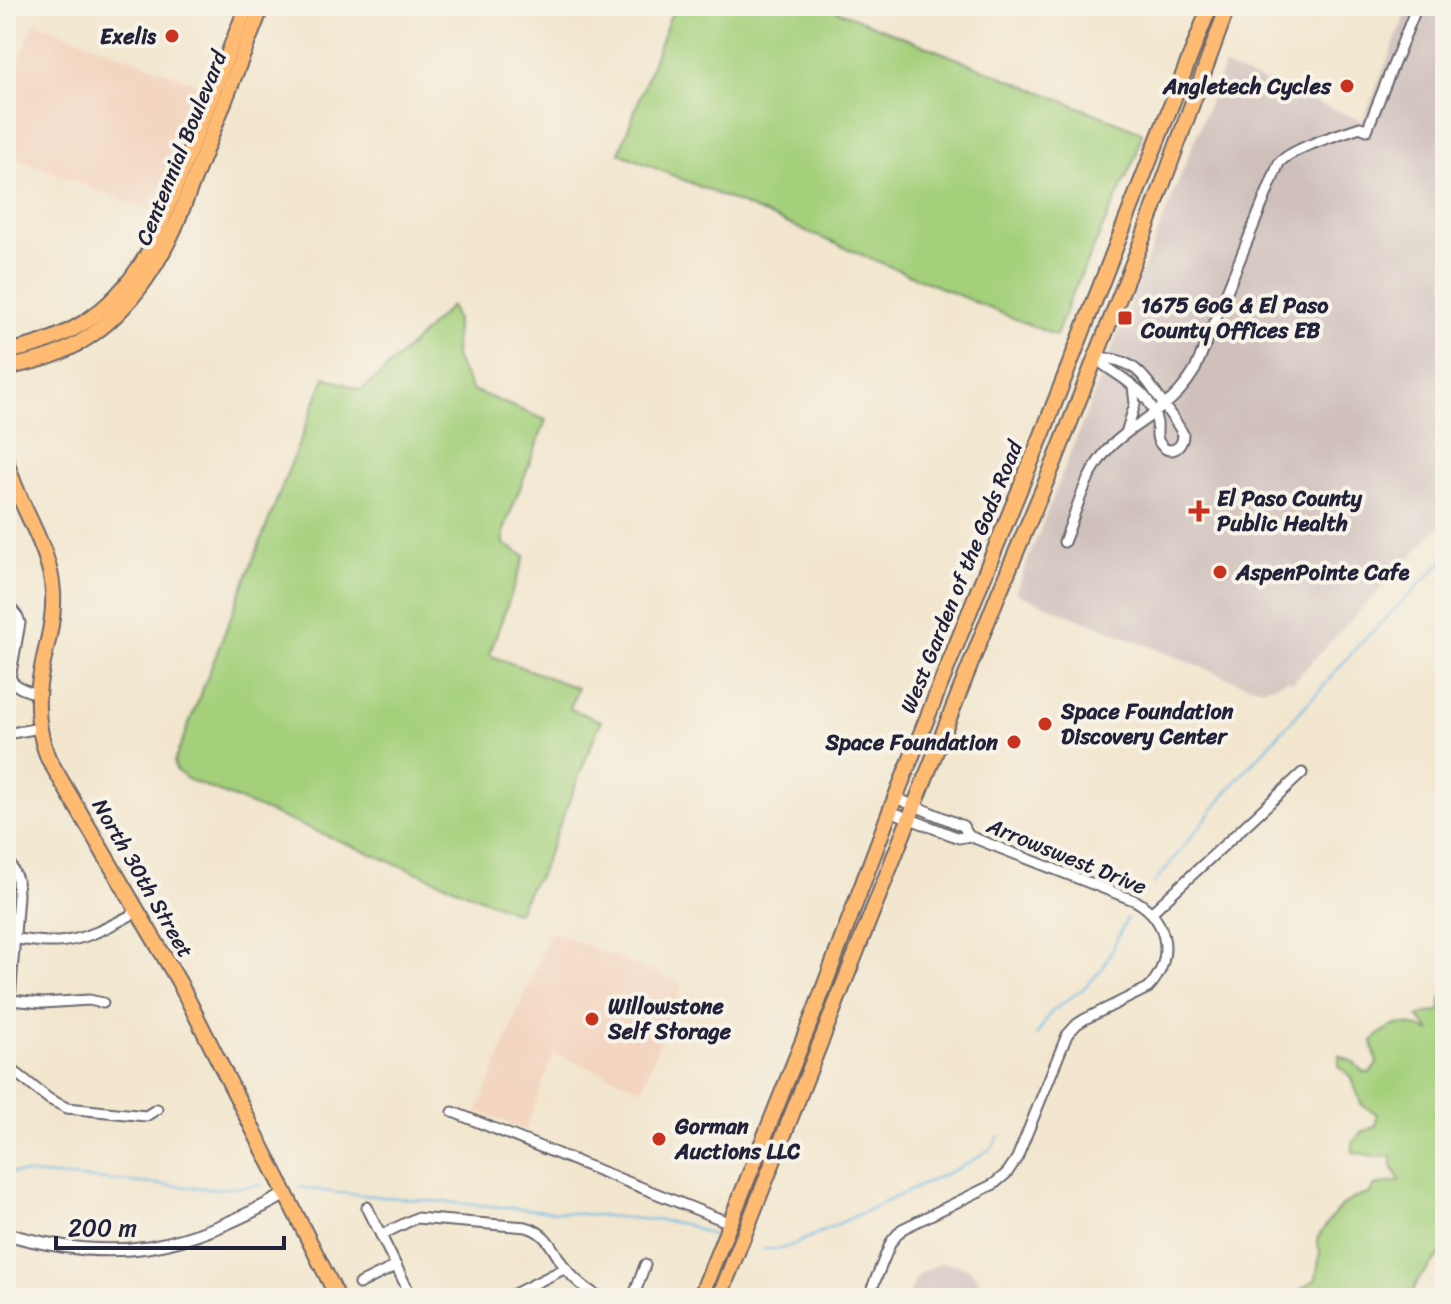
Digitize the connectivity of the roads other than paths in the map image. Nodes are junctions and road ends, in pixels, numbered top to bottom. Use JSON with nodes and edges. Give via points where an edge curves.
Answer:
{"nodes":[{"id":1,"x":247,"y":6,"type":"edge"},
{"id":2,"x":262,"y":6,"type":"edge"},
{"id":3,"x":1210,"y":6,"type":"edge"},
{"id":4,"x":1216,"y":6,"type":"edge"},
{"id":5,"x":1228,"y":6,"type":"edge"},
{"id":6,"x":1417,"y":6,"type":"edge"},
{"id":7,"x":1204,"y":67,"type":"junction"},
{"id":8,"x":6,"y":352,"type":"edge"},
{"id":9,"x":1095,"y":358,"type":"junction"},
{"id":10,"x":6,"y":368,"type":"edge"},
{"id":11,"x":1133,"y":386,"type":"junction"},
{"id":12,"x":1164,"y":406,"type":"junction"},
{"id":13,"x":1153,"y":414,"type":"junction"},
{"id":14,"x":1126,"y":433,"type":"junction"},
{"id":15,"x":6,"y":459,"type":"edge"},
{"id":16,"x":9,"y":481,"type":"edge"},
{"id":17,"x":1064,"y":542,"type":"dead end"},
{"id":18,"x":6,"y":602,"type":"edge"},
{"id":19,"x":38,"y":694,"type":"junction"},
{"id":20,"x":40,"y":728,"type":"junction"},
{"id":21,"x":6,"y":734,"type":"edge"},
{"id":22,"x":1302,"y":773,"type":"dead end"},
{"id":23,"x":893,"y":805,"type":"junction"},
{"id":24,"x":912,"y":812,"type":"junction"},
{"id":25,"x":6,"y":855,"type":"edge"},
{"id":26,"x":137,"y":912,"type":"junction"},
{"id":27,"x":1152,"y":912,"type":"junction"},
{"id":28,"x":10,"y":938,"type":"edge"},
{"id":29,"x":10,"y":1000,"type":"junction"},
{"id":30,"x":103,"y":1003,"type":"dead end"},
{"id":31,"x":6,"y":1018,"type":"edge"},
{"id":32,"x":6,"y":1065,"type":"edge"},
{"id":33,"x":157,"y":1109,"type":"dead end"},
{"id":34,"x":453,"y":1112,"type":"dead end"},
{"id":35,"x":286,"y":1194,"type":"junction"},
{"id":36,"x":367,"y":1207,"type":"dead end"},
{"id":37,"x":730,"y":1223,"type":"junction"},
{"id":38,"x":6,"y":1234,"type":"edge"},
{"id":39,"x":381,"y":1235,"type":"junction"},
{"id":40,"x":645,"y":1265,"type":"dead end"},
{"id":41,"x":396,"y":1266,"type":"junction"},
{"id":42,"x":566,"y":1268,"type":"junction"},
{"id":43,"x":359,"y":1284,"type":"dead end"},
{"id":44,"x":338,"y":1298,"type":"edge"},
{"id":45,"x":412,"y":1298,"type":"edge"},
{"id":46,"x":506,"y":1298,"type":"edge"},
{"id":47,"x":602,"y":1298,"type":"edge"},
{"id":48,"x":633,"y":1298,"type":"edge"},
{"id":49,"x":700,"y":1298,"type":"edge"},
{"id":50,"x":719,"y":1298,"type":"edge"},
{"id":51,"x":868,"y":1298,"type":"edge"}],
"edges":[{"from":1,"to":8,"type":"main road","name":"Centennial Boulevard","via":[[143,263],[91,320],[63,336]]},
{"from":2,"to":10,"type":"main road","name":"Centennial Boulevard","via":[[176,225],[151,273],[103,327],[52,355]]},
{"from":3,"to":23,"type":"main road","name":"West Garden of the Gods Road"},
{"from":4,"to":7,"type":"main road","via":[[1199,51]]},
{"from":5,"to":7,"type":"main road","name":"West Garden of the Gods Road"},
{"from":6,"to":12,"type":"street","via":[[1367,130],[1360,127],[1341,134],[1279,163],[1199,363]]},
{"from":7,"to":9,"type":"main road","name":"West Garden of the Gods Road"},
{"from":9,"to":11,"type":"street"},
{"from":9,"to":12,"type":"street","via":[[1113,357],[1134,368]]},
{"from":9,"to":24,"type":"main road","name":"West Garden of the Gods Road"},
{"from":11,"to":13,"type":"street"},
{"from":11,"to":14,"type":"street","via":[[1135,404]]},
{"from":12,"to":13,"type":"street"},
{"from":12,"to":13,"type":"street","via":[[1183,434],[1179,447],[1170,451],[1160,444]]},
{"from":13,"to":14,"type":"street"},
{"from":14,"to":17,"type":"street","via":[[1090,475]]},
{"from":15,"to":16,"type":"main road","name":"North 30th Street"},
{"from":16,"to":19,"type":"main road","name":"North 30th Street","via":[[52,581],[53,619]]},
{"from":18,"to":19,"type":"street","via":[[20,623],[10,678],[20,689]]},
{"from":19,"to":20,"type":"main road","name":"North 30th Street"},
{"from":20,"to":21,"type":"street"},
{"from":20,"to":26,"type":"main road","name":"North 30th Street","via":[[48,758]]},
{"from":22,"to":27,"type":"street"},
{"from":23,"to":24,"type":"street","name":"Arrowswest Drive"},
{"from":23,"to":37,"type":"main road","name":"West Garden of the Gods Road"},
{"from":24,"to":27,"type":"street","name":"Arrowswest Drive","via":[[959,838],[969,836],[1136,901]]},
{"from":24,"to":50,"type":"main road","name":"West Garden of the Gods Road"},
{"from":25,"to":28,"type":"street","via":[[18,887]]},
{"from":26,"to":28,"type":"street","via":[[73,939]]},
{"from":26,"to":35,"type":"main road","name":"North 30th Street","via":[[179,982]]},
{"from":27,"to":51,"type":"street","name":"Arrowswest Drive","via":[[1165,951],[1153,982],[1071,1029],[1012,1167],[994,1184],[902,1229],[891,1242]]},
{"from":28,"to":29,"type":"street"},
{"from":29,"to":30,"type":"street"},
{"from":29,"to":31,"type":"street"},
{"from":32,"to":33,"type":"street","via":[[67,1108],[146,1116]]},
{"from":34,"to":37,"type":"street"},
{"from":35,"to":38,"type":"street","via":[[226,1225],[153,1247],[85,1250]]},
{"from":35,"to":44,"type":"main road","name":"North 30th Street"},
{"from":36,"to":39,"type":"street"},
{"from":37,"to":49,"type":"main road","name":"West Garden of the Gods Road"},
{"from":39,"to":41,"type":"street"},
{"from":39,"to":42,"type":"street","via":[[416,1218],[526,1227],[548,1239]]},
{"from":40,"to":48,"type":"street"},
{"from":41,"to":43,"type":"street"},
{"from":41,"to":45,"type":"street"},
{"from":42,"to":46,"type":"street"},
{"from":42,"to":47,"type":"street"}]}
